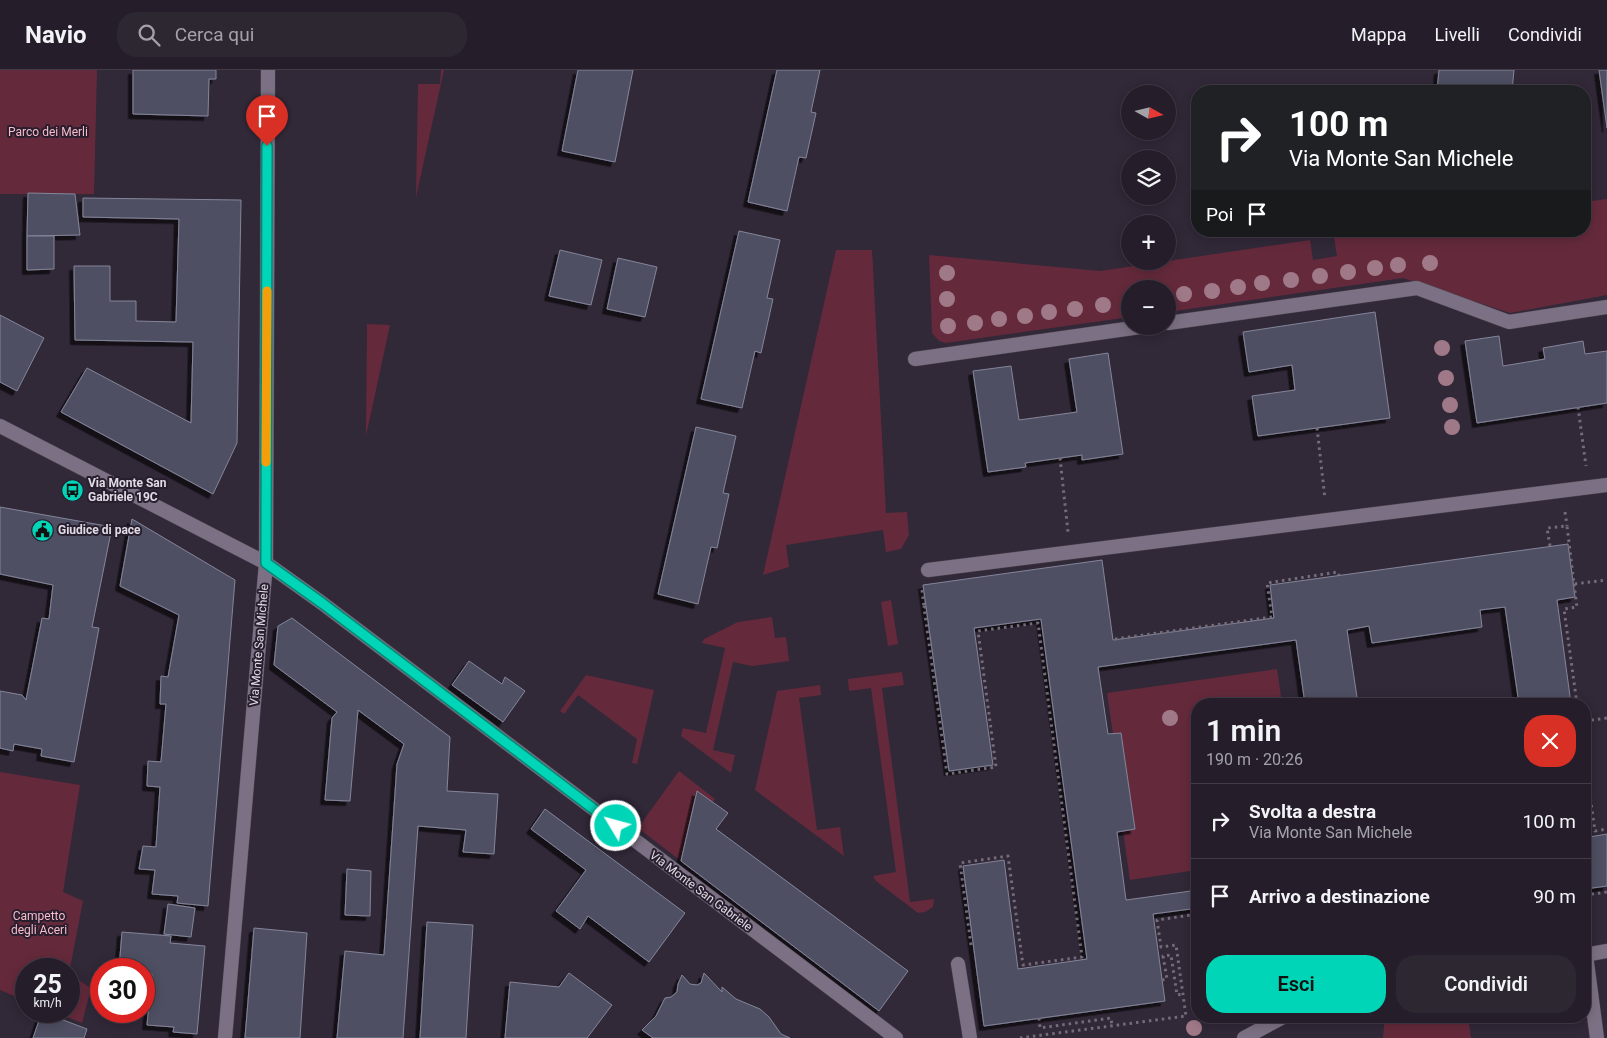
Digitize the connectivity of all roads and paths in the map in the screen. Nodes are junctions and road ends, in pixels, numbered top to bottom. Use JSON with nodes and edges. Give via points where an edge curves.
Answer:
{"nodes":[{"id":1,"x":268,"y":70,"type":"edge"},
{"id":2,"x":1607,"y":307,"type":"edge"},
{"id":3,"x":1176,"y":322,"type":"edge"},
{"id":4,"x":1121,"y":330,"type":"edge"},
{"id":5,"x":915,"y":359,"type":"dead end"},
{"id":6,"x":1578,"y":407,"type":"dead end"},
{"id":7,"x":0,"y":426,"type":"edge"},
{"id":8,"x":1318,"y":428,"type":"dead end"},
{"id":9,"x":1060,"y":458,"type":"dead end"},
{"id":10,"x":1587,"y":472,"type":"dead end"},
{"id":11,"x":1607,"y":485,"type":"edge"},
{"id":12,"x":1325,"y":506,"type":"dead end"},
{"id":13,"x":1564,"y":510,"type":"dead end"},
{"id":14,"x":1567,"y":526,"type":"junction"},
{"id":15,"x":1069,"y":538,"type":"dead end"},
{"id":16,"x":1550,"y":546,"type":"dead end"},
{"id":17,"x":266,"y":563,"type":"junction"},
{"id":18,"x":928,"y":570,"type":"dead end"},
{"id":19,"x":1339,"y":575,"type":"dead end"},
{"id":20,"x":1607,"y":580,"type":"edge"},
{"id":21,"x":1574,"y":584,"type":"junction"},
{"id":22,"x":922,"y":588,"type":"dead end"},
{"id":23,"x":1115,"y":639,"type":"dead end"},
{"id":24,"x":1576,"y":698,"type":"edge"},
{"id":25,"x":1607,"y":718,"type":"edge"},
{"id":26,"x":1591,"y":720,"type":"edge"},
{"id":27,"x":1591,"y":803,"type":"edge"},
{"id":28,"x":1607,"y":829,"type":"edge"},
{"id":29,"x":1607,"y":892,"type":"edge"},
{"id":30,"x":1591,"y":894,"type":"edge"},
{"id":31,"x":1191,"y":915,"type":"edge"},
{"id":32,"x":967,"y":918,"type":"dead end"},
{"id":33,"x":1607,"y":951,"type":"edge"},
{"id":34,"x":1591,"y":954,"type":"edge"},
{"id":35,"x":958,"y":964,"type":"dead end"},
{"id":36,"x":1162,"y":980,"type":"dead end"},
{"id":37,"x":1183,"y":994,"type":"junction"},
{"id":38,"x":1591,"y":996,"type":"edge"},
{"id":39,"x":1039,"y":1018,"type":"dead end"},
{"id":40,"x":1272,"y":1023,"type":"edge"},
{"id":41,"x":1112,"y":1026,"type":"junction"},
{"id":42,"x":225,"y":1038,"type":"edge"},
{"id":43,"x":896,"y":1038,"type":"edge"},
{"id":44,"x":970,"y":1038,"type":"edge"},
{"id":45,"x":1020,"y":1038,"type":"edge"},
{"id":46,"x":1244,"y":1038,"type":"edge"},
{"id":47,"x":1597,"y":1038,"type":"edge"}],
"edges":[{"from":1,"to":17,"type":"street","name":"Via Monte San Michele"},
{"from":2,"to":3,"type":"street","via":[[1510,322],[1417,288]]},
{"from":4,"to":5,"type":"street"},
{"from":6,"to":10,"type":"path"},
{"from":7,"to":17,"type":"street","name":"Via Monte San Gabriele"},
{"from":8,"to":12,"type":"path"},
{"from":9,"to":15,"type":"path"},
{"from":11,"to":18,"type":"street"},
{"from":13,"to":14,"type":"path"},
{"from":14,"to":16,"type":"path","via":[[1547,528]]},
{"from":14,"to":21,"type":"path"},
{"from":17,"to":42,"type":"street","name":"Via Monte San Michele"},
{"from":17,"to":43,"type":"street","name":"Via Monte San Gabriele"},
{"from":19,"to":23,"type":"path","via":[[1338,572],[1267,583],[1272,618]]},
{"from":20,"to":21,"type":"path"},
{"from":21,"to":24,"type":"path","via":[[1577,607],[1564,609]]},
{"from":22,"to":32,"type":"path","via":[[947,774],[996,767],[978,631],[1038,623],[1082,957],[1023,965],[1008,856],[960,863]]},
{"from":25,"to":26,"type":"path"},
{"from":27,"to":28,"type":"path","via":[[1595,831]]},
{"from":29,"to":30,"type":"path"},
{"from":31,"to":37,"type":"path","via":[[1157,920],[1161,947],[1176,945]]},
{"from":33,"to":34,"type":"street"},
{"from":35,"to":44,"type":"street"},
{"from":36,"to":37,"type":"path","via":[[1166,980],[1163,956],[1171,955],[1177,995]]},
{"from":37,"to":41,"type":"path","via":[[1186,1016]]},
{"from":38,"to":47,"type":"street"},
{"from":39,"to":41,"type":"path","via":[[1040,1028],[1111,1018]]},
{"from":40,"to":46,"type":"street"},
{"from":41,"to":45,"type":"path"}]}
